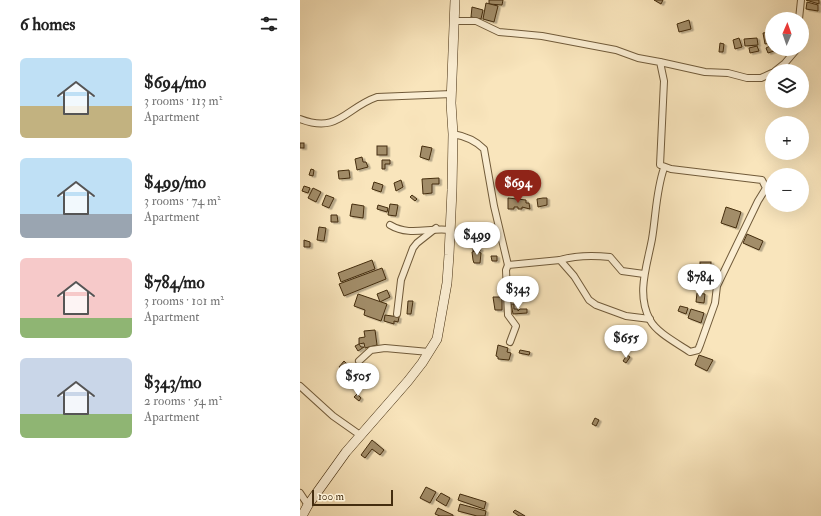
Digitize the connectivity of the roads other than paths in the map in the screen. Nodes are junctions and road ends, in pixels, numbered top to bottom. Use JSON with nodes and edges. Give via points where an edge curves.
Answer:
{"nodes":[{"id":1,"x":455,"y":0,"type":"edge"},
{"id":2,"x":801,"y":0,"type":"edge"},
{"id":3,"x":800,"y":12,"type":"edge"},
{"id":4,"x":454,"y":21,"type":"junction"},
{"id":5,"x":791,"y":56,"type":"edge"},
{"id":6,"x":660,"y":62,"type":"junction"},
{"id":7,"x":784,"y":64,"type":"edge"},
{"id":8,"x":765,"y":76,"type":"edge"},
{"id":9,"x":452,"y":94,"type":"junction"},
{"id":10,"x":300,"y":119,"type":"edge"},
{"id":11,"x":454,"y":134,"type":"junction"},
{"id":12,"x":664,"y":168,"type":"junction"},
{"id":13,"x":390,"y":225,"type":"dead end"},
{"id":14,"x":436,"y":228,"type":"junction"},
{"id":15,"x":450,"y":230,"type":"junction"},
{"id":16,"x":560,"y":260,"type":"junction"},
{"id":17,"x":508,"y":265,"type":"junction"},
{"id":18,"x":644,"y":274,"type":"junction"},
{"id":19,"x":397,"y":314,"type":"dead end"},
{"id":20,"x":650,"y":319,"type":"junction"},
{"id":21,"x":510,"y":342,"type":"dead end"},
{"id":22,"x":429,"y":352,"type":"junction"},
{"id":23,"x":359,"y":360,"type":"dead end"},
{"id":24,"x":300,"y":386,"type":"edge"},
{"id":25,"x":360,"y":435,"type":"junction"},
{"id":26,"x":301,"y":496,"type":"edge"},
{"id":27,"x":308,"y":505,"type":"junction"},
{"id":28,"x":302,"y":516,"type":"edge"}],
"edges":[{"from":1,"to":4,"type":"street"},
{"from":2,"to":3,"type":"street"},
{"from":4,"to":6,"type":"street","via":[[476,21],[499,32],[542,36],[616,50]]},
{"from":4,"to":9,"type":"street"},
{"from":5,"to":7,"type":"street"},
{"from":6,"to":8,"type":"street","via":[[747,78]]},
{"from":6,"to":12,"type":"street","via":[[664,81],[659,158],[660,165]]},
{"from":9,"to":10,"type":"street","via":[[376,97],[368,99],[351,112],[329,123],[313,124]]},
{"from":9,"to":11,"type":"street"},
{"from":11,"to":15,"type":"street"},
{"from":11,"to":17,"type":"street","via":[[478,143],[484,149]]},
{"from":12,"to":18,"type":"street","via":[[659,183],[652,239]]},
{"from":12,"to":20,"type":"street","via":[[762,180],[766,188],[717,286],[715,303],[698,350],[690,352],[654,326]]},
{"from":13,"to":14,"type":"street","via":[[397,230],[413,233]]},
{"from":14,"to":15,"type":"street"},
{"from":14,"to":19,"type":"street","via":[[413,248],[401,280]]},
{"from":15,"to":22,"type":"street","via":[[441,324]]},
{"from":16,"to":17,"type":"street"},
{"from":16,"to":18,"type":"street","via":[[573,256],[610,257],[622,271]]},
{"from":16,"to":20,"type":"street","via":[[589,300],[596,305],[626,316]]},
{"from":17,"to":21,"type":"street","via":[[508,315],[516,326]]},
{"from":18,"to":20,"type":"street","via":[[643,297]]},
{"from":22,"to":23,"type":"street","via":[[385,348],[371,350]]},
{"from":22,"to":25,"type":"street","via":[[408,381]]},
{"from":24,"to":25,"type":"street","via":[[333,416]]},
{"from":25,"to":27,"type":"street"},
{"from":26,"to":27,"type":"street"},
{"from":27,"to":28,"type":"street"}]}
